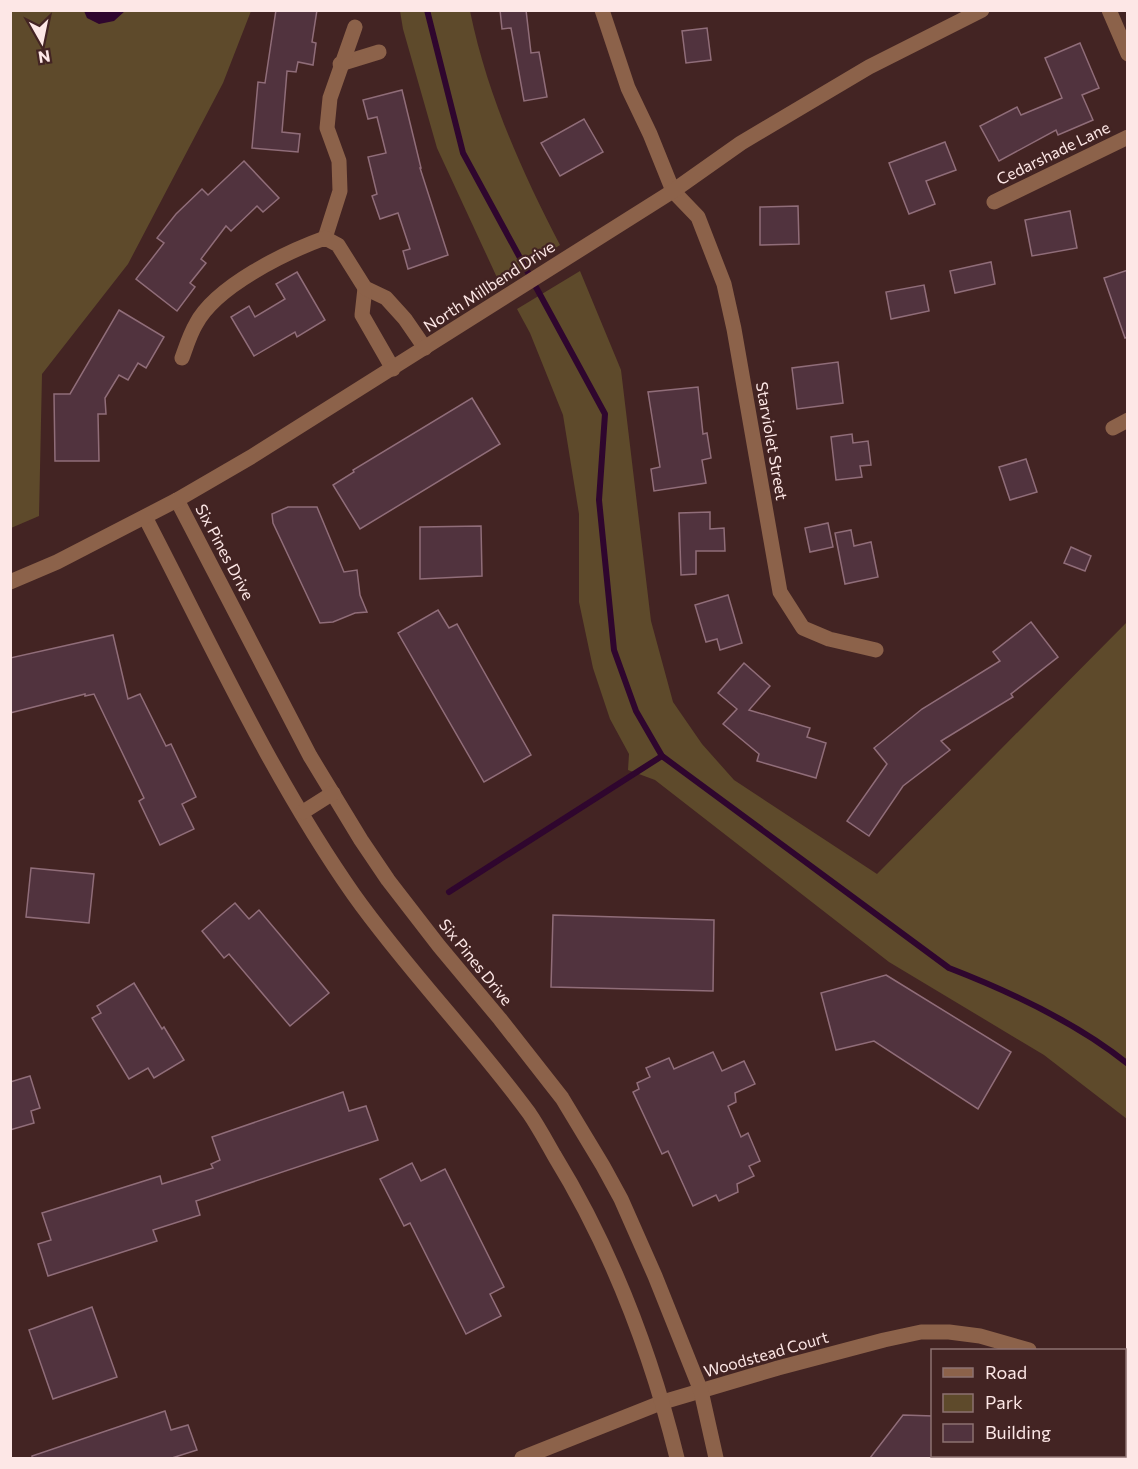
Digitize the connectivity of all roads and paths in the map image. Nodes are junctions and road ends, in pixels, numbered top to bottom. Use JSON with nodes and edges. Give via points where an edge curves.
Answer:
{"nodes":[{"id":1,"x":602,"y":10,"type":"edge"},
{"id":2,"x":982,"y":10,"type":"edge"},
{"id":3,"x":1109,"y":10,"type":"edge"},
{"id":4,"x":962,"y":14,"type":"edge"},
{"id":5,"x":355,"y":27,"type":"dead end"},
{"id":6,"x":379,"y":52,"type":"dead end"},
{"id":7,"x":1128,"y":54,"type":"edge"},
{"id":8,"x":340,"y":64,"type":"junction"},
{"id":9,"x":1128,"y":137,"type":"edge"},
{"id":10,"x":673,"y":191,"type":"junction"},
{"id":11,"x":994,"y":202,"type":"dead end"},
{"id":12,"x":326,"y":238,"type":"junction"},
{"id":13,"x":364,"y":288,"type":"junction"},
{"id":14,"x":425,"y":348,"type":"junction"},
{"id":15,"x":182,"y":358,"type":"dead end"},
{"id":16,"x":393,"y":369,"type":"junction"},
{"id":17,"x":1128,"y":420,"type":"edge"},
{"id":18,"x":1113,"y":428,"type":"dead end"},
{"id":19,"x":177,"y":500,"type":"junction"},
{"id":20,"x":145,"y":517,"type":"junction"},
{"id":21,"x":10,"y":582,"type":"edge"},
{"id":22,"x":876,"y":650,"type":"dead end"},
{"id":23,"x":333,"y":793,"type":"junction"},
{"id":24,"x":303,"y":813,"type":"junction"},
{"id":25,"x":1026,"y":1349,"type":"edge"},
{"id":26,"x":700,"y":1391,"type":"junction"},
{"id":27,"x":663,"y":1402,"type":"junction"},
{"id":28,"x":522,"y":1458,"type":"edge"},
{"id":29,"x":677,"y":1458,"type":"edge"},
{"id":30,"x":716,"y":1458,"type":"edge"}],
"edges":[{"from":1,"to":10,"type":"street","via":[[628,88]]},
{"from":2,"to":4,"type":"street","name":"North Millbend Drive"},
{"from":3,"to":7,"type":"street"},
{"from":4,"to":10,"type":"street","name":"North Millbend Drive","via":[[741,143]]},
{"from":5,"to":8,"type":"street"},
{"from":6,"to":8,"type":"street"},
{"from":8,"to":12,"type":"street","via":[[330,98],[327,128],[339,161],[340,191]]},
{"from":9,"to":11,"type":"street","name":"Cedarshade Lane"},
{"from":10,"to":14,"type":"street","name":"North Millbend Drive"},
{"from":10,"to":22,"type":"street","name":"Starviolet Street","via":[[698,217],[724,285],[780,592],[803,628],[829,639]]},
{"from":12,"to":13,"type":"street","via":[[338,245]]},
{"from":12,"to":15,"type":"street","via":[[302,246],[232,285],[196,322]]},
{"from":13,"to":14,"type":"street","via":[[386,298]]},
{"from":13,"to":16,"type":"street","via":[[362,315]]},
{"from":14,"to":16,"type":"street","name":"North Millbend Drive"},
{"from":16,"to":19,"type":"street","name":"North Millbend Drive"},
{"from":17,"to":18,"type":"street"},
{"from":19,"to":20,"type":"street","name":"North Millbend Drive"},
{"from":19,"to":23,"type":"street","name":"Six Pines Drive"},
{"from":20,"to":21,"type":"street","name":"North Millbend Drive"},
{"from":20,"to":24,"type":"street"},
{"from":23,"to":24,"type":"street"},
{"from":23,"to":26,"type":"street","name":"Six Pines Drive","via":[[388,880],[562,1098],[621,1199]]},
{"from":24,"to":27,"type":"street","via":[[356,897],[530,1115],[589,1216]]},
{"from":25,"to":26,"type":"street","name":"Woodstead Court","via":[[980,1336],[921,1332]]},
{"from":26,"to":27,"type":"street","name":"Woodstead Court"},
{"from":26,"to":30,"type":"street","name":"Six Pines Drive"},
{"from":27,"to":28,"type":"street","name":"Woodstead Court"},
{"from":27,"to":29,"type":"street"}]}
